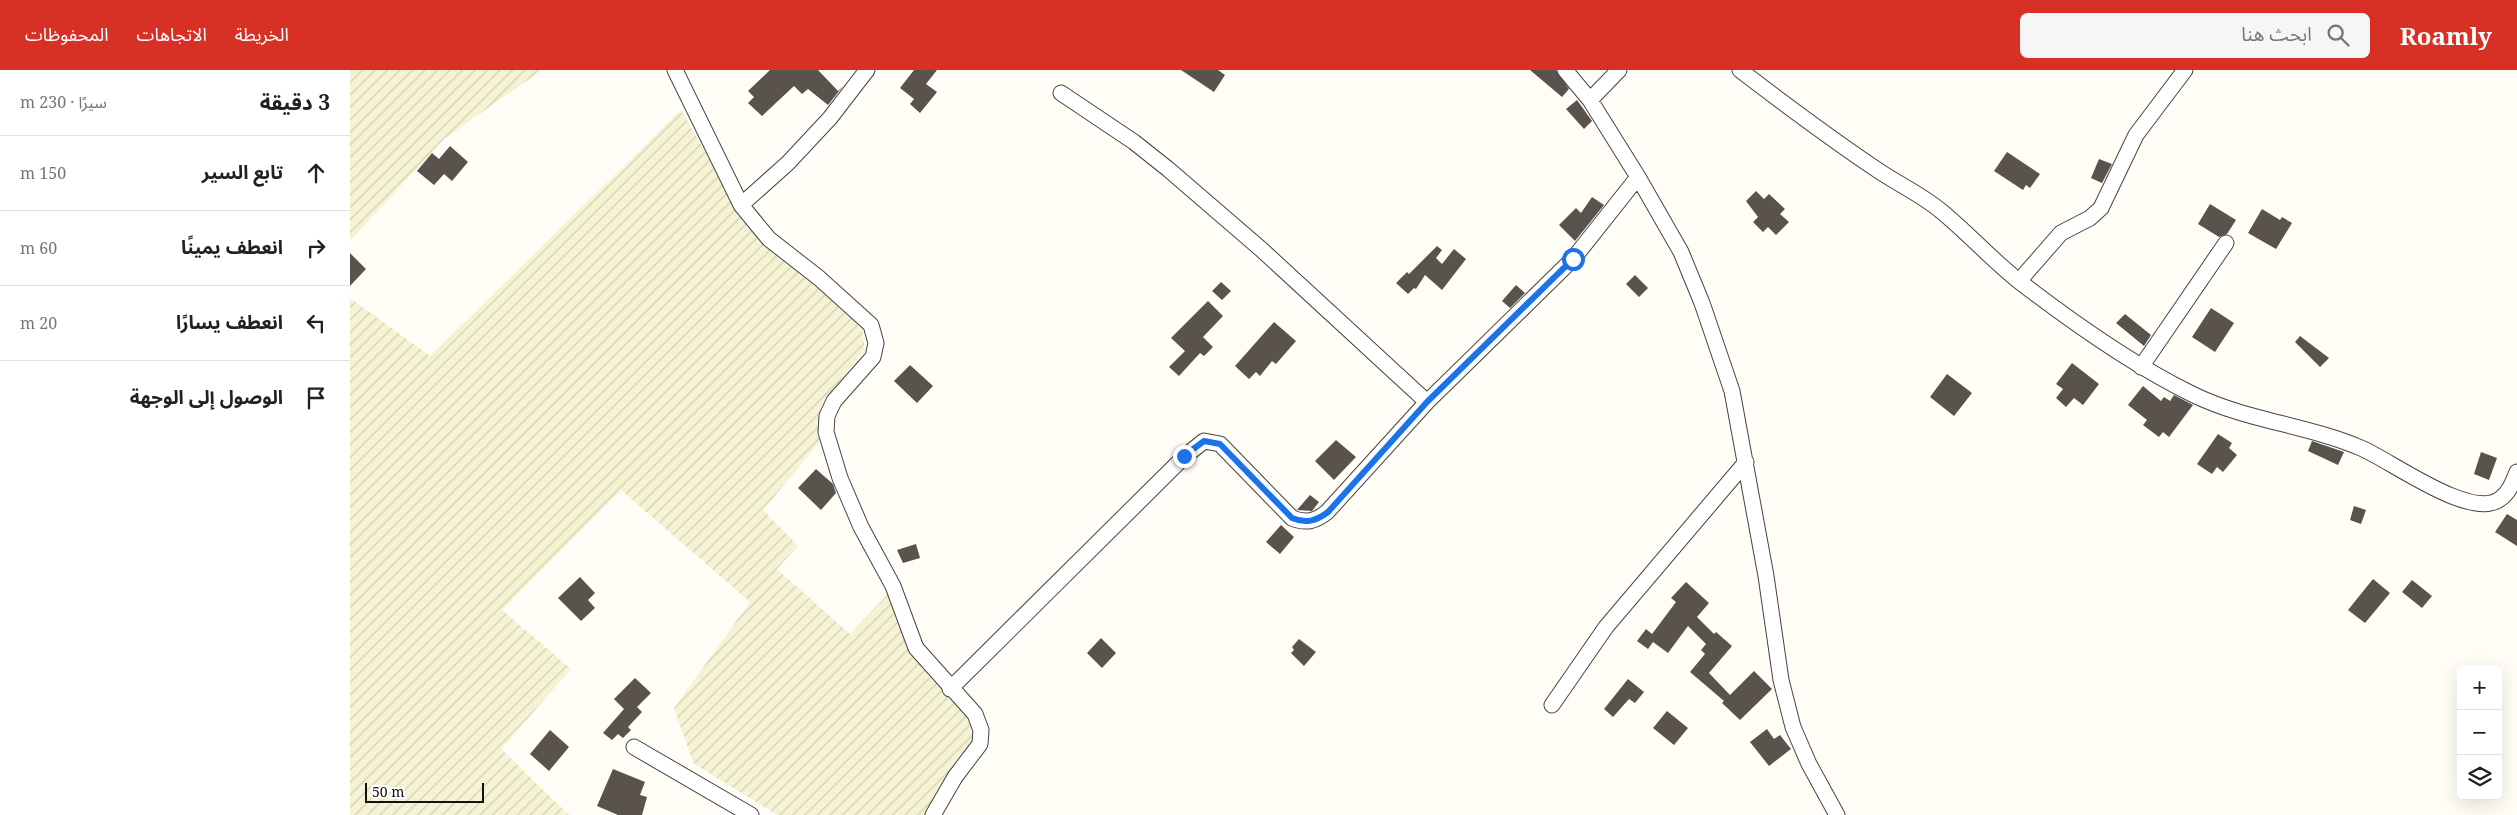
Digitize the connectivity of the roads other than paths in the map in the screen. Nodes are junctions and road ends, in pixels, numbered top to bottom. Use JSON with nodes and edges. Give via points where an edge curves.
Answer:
{"nodes":[{"id":1,"x":675,"y":70,"type":"edge"},
{"id":2,"x":867,"y":70,"type":"edge"},
{"id":3,"x":1565,"y":70,"type":"edge"},
{"id":4,"x":1619,"y":70,"type":"edge"},
{"id":5,"x":1740,"y":70,"type":"edge"},
{"id":6,"x":2185,"y":70,"type":"edge"},
{"id":7,"x":1061,"y":93,"type":"dead end"},
{"id":8,"x":1590,"y":100,"type":"junction"},
{"id":9,"x":1638,"y":177,"type":"junction"},
{"id":10,"x":741,"y":205,"type":"junction"},
{"id":11,"x":2226,"y":243,"type":"dead end"},
{"id":12,"x":2019,"y":281,"type":"junction"},
{"id":13,"x":2141,"y":367,"type":"junction"},
{"id":14,"x":1427,"y":402,"type":"junction"},
{"id":15,"x":1746,"y":462,"type":"junction"},
{"id":16,"x":2517,"y":472,"type":"edge"},
{"id":17,"x":950,"y":689,"type":"junction"},
{"id":18,"x":1552,"y":705,"type":"dead end"},
{"id":19,"x":634,"y":747,"type":"dead end"},
{"id":20,"x":751,"y":815,"type":"edge"},
{"id":21,"x":933,"y":815,"type":"edge"},
{"id":22,"x":1837,"y":815,"type":"edge"}],
"edges":[{"from":1,"to":10,"type":"street"},
{"from":2,"to":10,"type":"street","via":[[830,118],[788,163]]},
{"from":3,"to":8,"type":"street"},
{"from":4,"to":8,"type":"street"},
{"from":5,"to":12,"type":"street","via":[[1801,117],[1939,210]]},
{"from":6,"to":12,"type":"street","via":[[2136,135],[2101,208],[2090,218],[2061,233]]},
{"from":7,"to":14,"type":"street","via":[[1168,169],[1262,250]]},
{"from":8,"to":9,"type":"street"},
{"from":9,"to":14,"type":"street","via":[[1563,270]]},
{"from":9,"to":15,"type":"street","via":[[1681,252],[1702,303],[1732,391]]},
{"from":10,"to":17,"type":"street","via":[[769,239],[871,325],[876,343],[874,356],[834,401],[827,416],[826,432],[840,478],[861,527],[893,586],[916,648]]},
{"from":11,"to":13,"type":"street"},
{"from":12,"to":13,"type":"street"},
{"from":13,"to":16,"type":"street","via":[[2218,406],[2246,416],[2304,428],[2363,448],[2438,491],[2466,502],[2485,503],[2501,499]]},
{"from":14,"to":17,"type":"street","via":[[1328,512],[1309,522],[1292,518],[1220,444],[1204,441],[1194,447]]},
{"from":15,"to":18,"type":"street","via":[[1606,627]]},
{"from":15,"to":22,"type":"street","via":[[1781,680],[1793,727]]},
{"from":17,"to":21,"type":"street","via":[[975,714],[981,730],[980,744],[955,777]]},
{"from":19,"to":20,"type":"street"}]}
